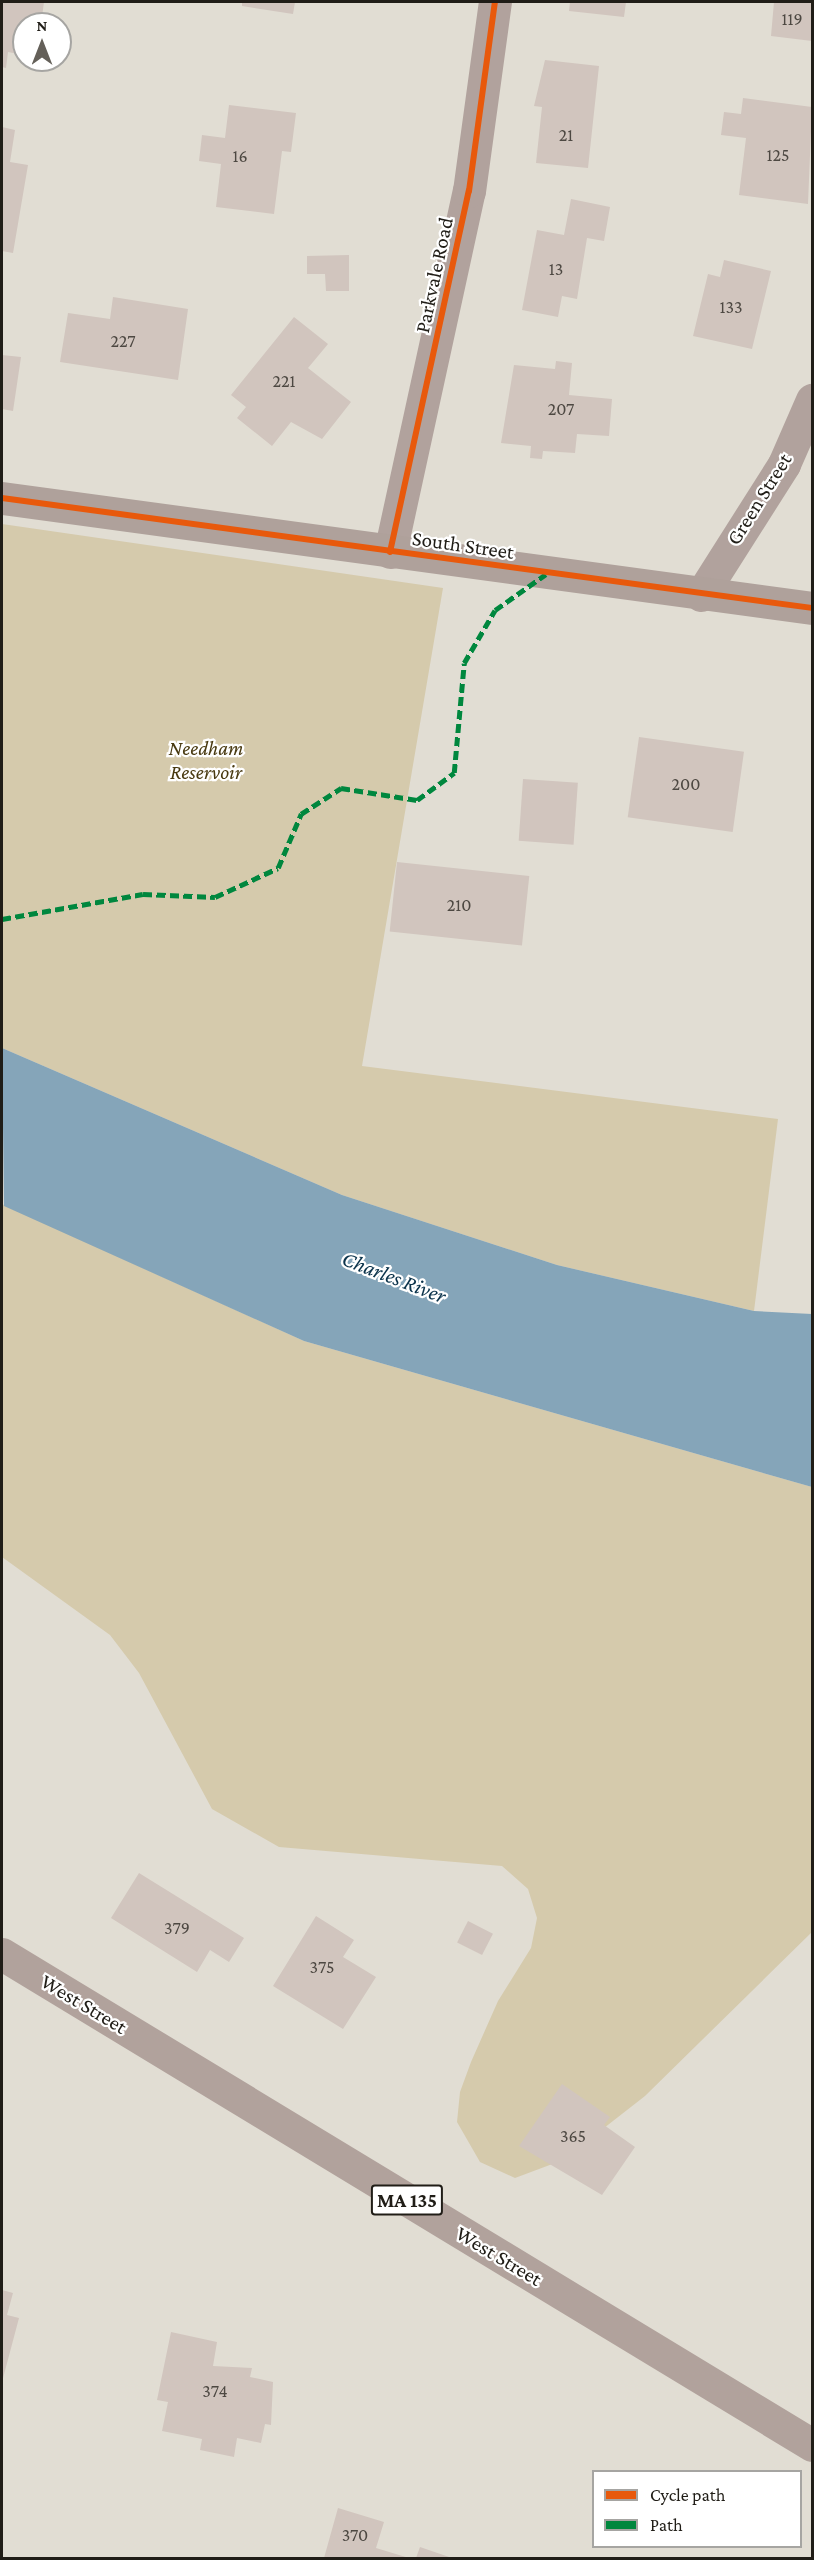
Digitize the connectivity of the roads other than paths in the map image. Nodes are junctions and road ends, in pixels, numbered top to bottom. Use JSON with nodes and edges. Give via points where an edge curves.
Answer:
{"nodes":[{"id":1,"x":495,"y":2,"type":"edge"},
{"id":2,"x":813,"y":400,"type":"edge"},
{"id":3,"x":2,"y":498,"type":"edge"},
{"id":4,"x":390,"y":552,"type":"junction"},
{"id":5,"x":701,"y":595,"type":"junction"},
{"id":6,"x":813,"y":608,"type":"edge"},
{"id":7,"x":2,"y":1954,"type":"edge"},
{"id":8,"x":813,"y":2445,"type":"edge"}],
"edges":[{"from":1,"to":4,"type":"street","name":"Parkvale Road","via":[[469,191]]},
{"from":2,"to":5,"type":"street","name":"Green Street","via":[[784,464]]},
{"from":3,"to":4,"type":"street","name":"South Street"},
{"from":4,"to":5,"type":"street","name":"South Street"},
{"from":5,"to":6,"type":"street","name":"South Street"},
{"from":7,"to":8,"type":"main road","name":"West Street","number":"MA 135"}]}
